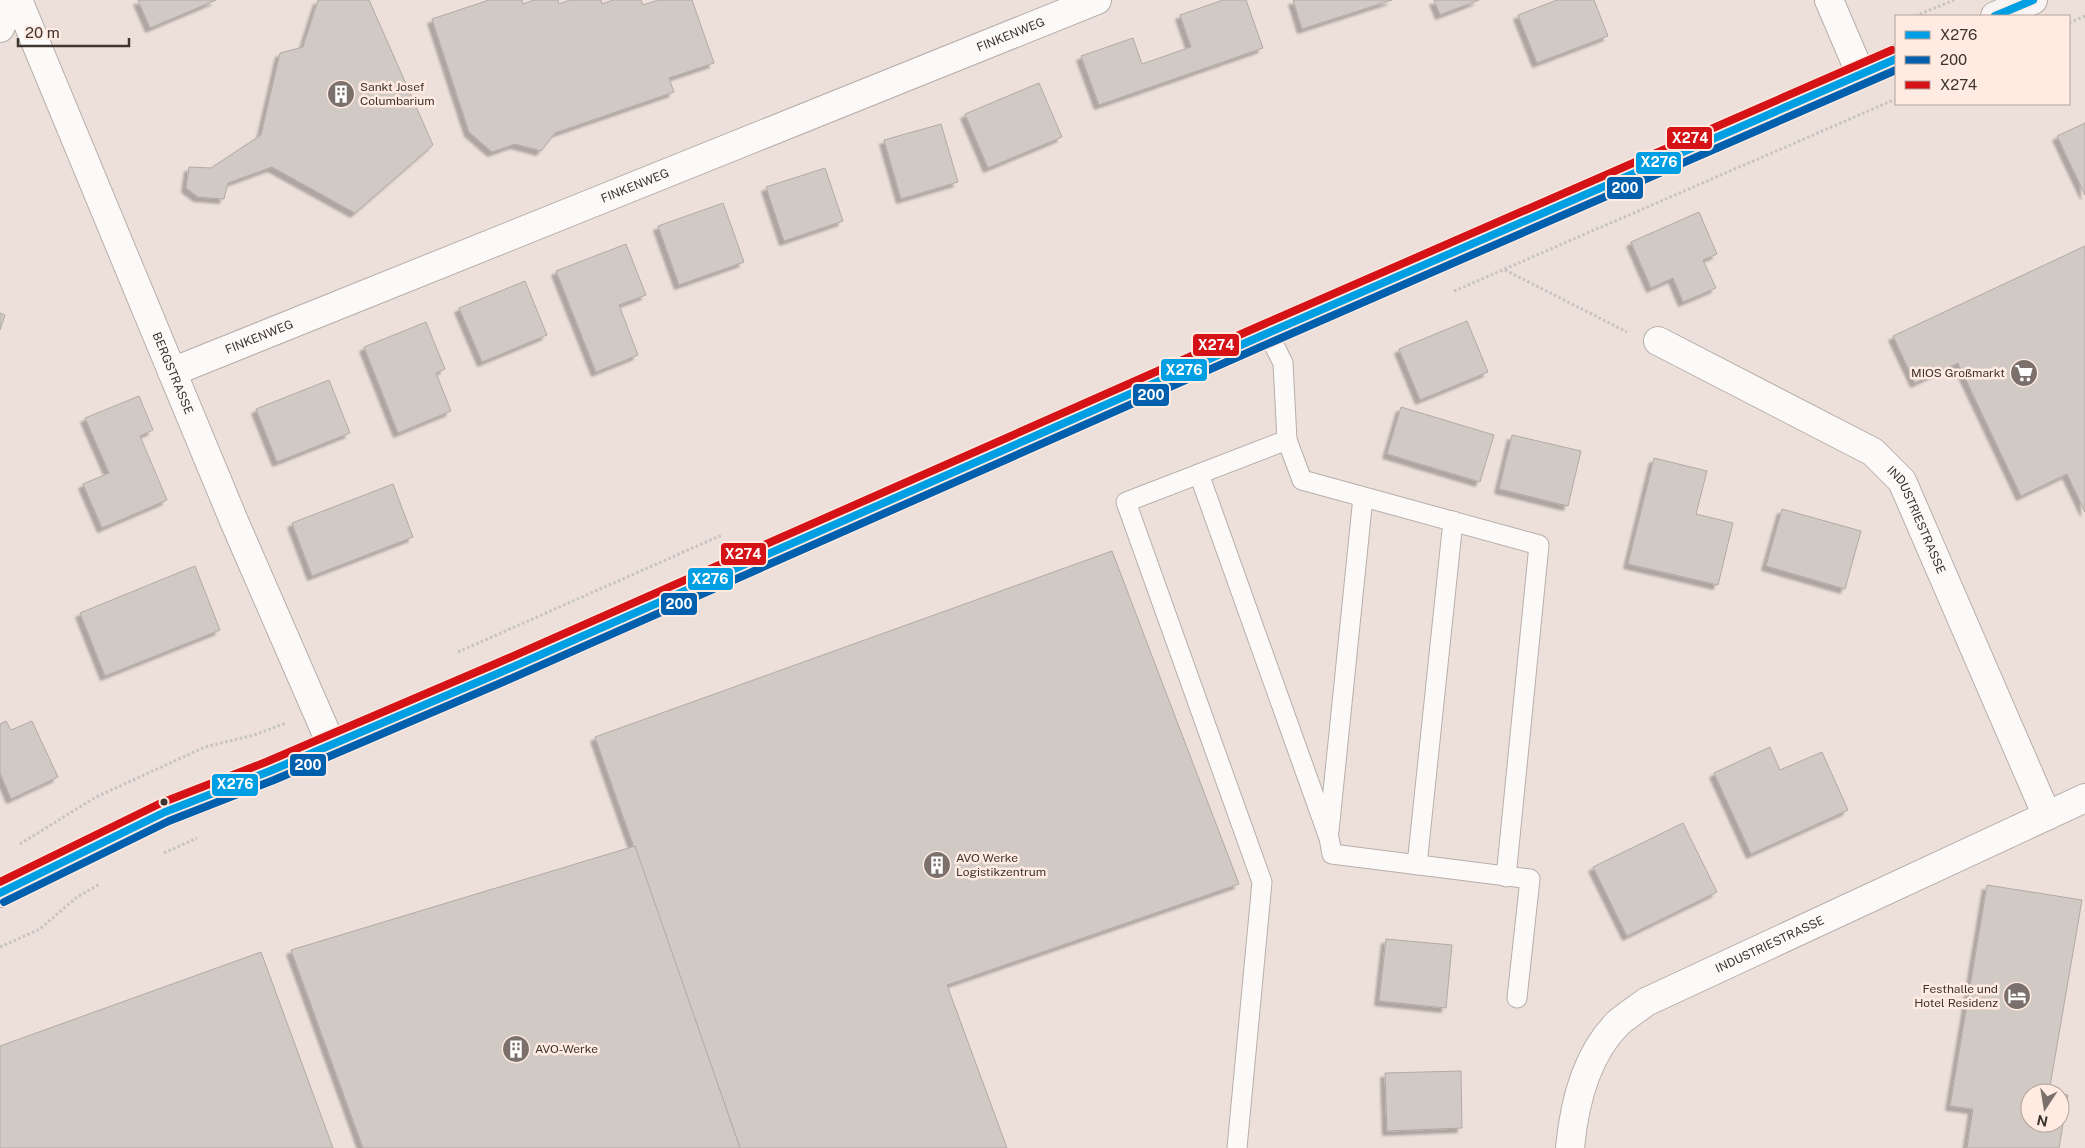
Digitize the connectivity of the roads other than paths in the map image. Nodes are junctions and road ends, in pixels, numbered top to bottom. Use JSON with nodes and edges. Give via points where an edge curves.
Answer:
{"nodes":[{"id":1,"x":12,"y":0,"type":"edge"},
{"id":2,"x":18,"y":0,"type":"edge"},
{"id":3,"x":1097,"y":0,"type":"edge"},
{"id":4,"x":1829,"y":0,"type":"edge"},
{"id":5,"x":2033,"y":0,"type":"edge"},
{"id":6,"x":1044,"y":10,"type":"edge"},
{"id":7,"x":1998,"y":15,"type":"edge"},
{"id":8,"x":0,"y":28,"type":"edge"},
{"id":9,"x":1895,"y":59,"type":"edge"},
{"id":10,"x":1861,"y":74,"type":"junction"},
{"id":11,"x":1268,"y":333,"type":"junction"},
{"id":12,"x":1658,"y":340,"type":"road end"},
{"id":13,"x":172,"y":372,"type":"junction"},
{"id":14,"x":1287,"y":440,"type":"junction"},
{"id":15,"x":1199,"y":474,"type":"junction"},
{"id":16,"x":1363,"y":497,"type":"junction"},
{"id":17,"x":1453,"y":521,"type":"junction"},
{"id":18,"x":331,"y":744,"type":"junction"},
{"id":19,"x":2085,"y":798,"type":"edge"},
{"id":20,"x":2047,"y":816,"type":"junction"},
{"id":21,"x":1329,"y":838,"type":"junction"},
{"id":22,"x":1417,"y":865,"type":"junction"},
{"id":23,"x":1506,"y":877,"type":"junction"},
{"id":24,"x":0,"y":893,"type":"edge"},
{"id":25,"x":1517,"y":998,"type":"dead end"},
{"id":26,"x":1237,"y":1148,"type":"edge"},
{"id":27,"x":1570,"y":1148,"type":"edge"}],
"edges":[{"from":1,"to":8,"type":"street"},
{"from":2,"to":13,"type":"street","name":"BERGSTRASSE"},
{"from":3,"to":6,"type":"street","name":"FINKENWEG"},
{"from":4,"to":10,"type":"street"},
{"from":5,"to":7,"type":"street"},
{"from":6,"to":13,"type":"street","name":"FINKENWEG"},
{"from":9,"to":10,"type":"street"},
{"from":10,"to":11,"type":"street"},
{"from":11,"to":14,"type":"lane","via":[[1283,363]]},
{"from":11,"to":18,"type":"street"},
{"from":12,"to":20,"type":"street","name":"INDUSTRIESTRASSE","via":[[1873,452],[1902,481]]},
{"from":13,"to":18,"type":"street","name":"BERGSTRASSE"},
{"from":14,"to":15,"type":"lane"},
{"from":14,"to":16,"type":"lane","via":[[1302,480]]},
{"from":15,"to":21,"type":"lane"},
{"from":15,"to":26,"type":"lane","via":[[1126,502],[1262,882]]},
{"from":16,"to":17,"type":"lane"},
{"from":16,"to":21,"type":"lane"},
{"from":17,"to":22,"type":"lane"},
{"from":17,"to":23,"type":"lane","via":[[1539,545]]},
{"from":18,"to":24,"type":"street","via":[[165,812]]},
{"from":19,"to":20,"type":"street","name":"INDUSTRIESTRASSE"},
{"from":20,"to":27,"type":"street","name":"INDUSTRIESTRASSE","via":[[1646,1002],[1618,1024],[1596,1052],[1580,1090]]},
{"from":21,"to":22,"type":"lane","via":[[1332,854]]},
{"from":22,"to":23,"type":"lane"},
{"from":23,"to":25,"type":"lane","via":[[1530,879]]}]}
